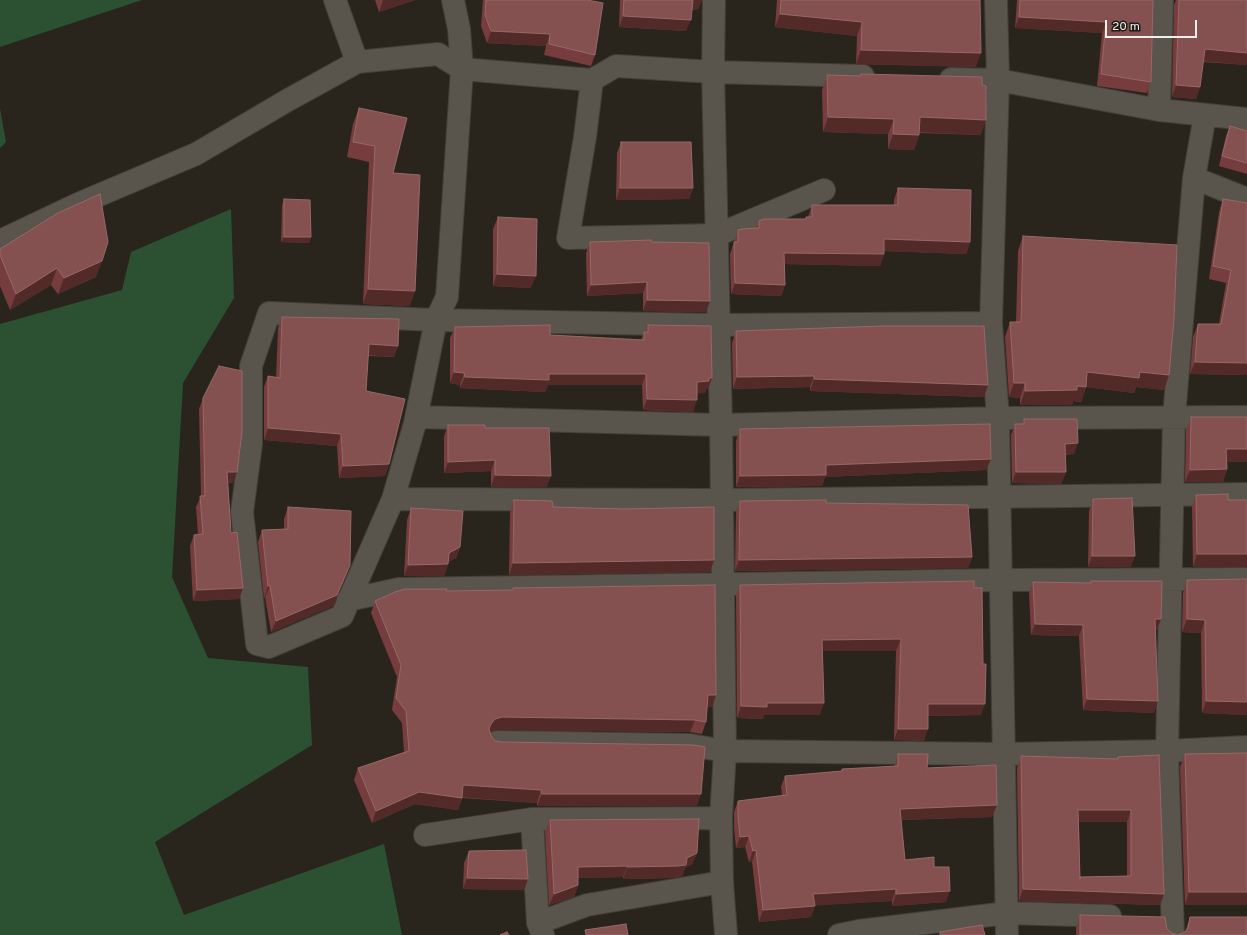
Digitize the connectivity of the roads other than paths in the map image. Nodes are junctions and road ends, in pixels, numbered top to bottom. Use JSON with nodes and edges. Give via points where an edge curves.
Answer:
{"nodes":[{"id":1,"x":335,"y":0,"type":"edge"},
{"id":2,"x":453,"y":0,"type":"edge"},
{"id":3,"x":714,"y":0,"type":"edge"},
{"id":4,"x":996,"y":0,"type":"edge"},
{"id":5,"x":1162,"y":0,"type":"edge"},
{"id":6,"x":357,"y":62,"type":"junction"},
{"id":7,"x":462,"y":69,"type":"junction"},
{"id":8,"x":713,"y":72,"type":"junction"},
{"id":9,"x":879,"y":77,"type":"edge"},
{"id":10,"x":935,"y":78,"type":"edge"},
{"id":11,"x":592,"y":80,"type":"junction"},
{"id":12,"x":998,"y":80,"type":"junction"},
{"id":13,"x":1159,"y":110,"type":"junction"},
{"id":14,"x":1205,"y":115,"type":"junction"},
{"id":15,"x":1247,"y":119,"type":"edge"},
{"id":16,"x":1194,"y":178,"type":"junction"},
{"id":17,"x":824,"y":190,"type":"dead end"},
{"id":18,"x":1247,"y":199,"type":"edge"},
{"id":19,"x":717,"y":235,"type":"junction"},
{"id":20,"x":0,"y":241,"type":"edge"},
{"id":21,"x":436,"y":320,"type":"junction"},
{"id":22,"x":991,"y":324,"type":"junction"},
{"id":23,"x":718,"y":325,"type":"junction"},
{"id":24,"x":417,"y":417,"type":"junction"},
{"id":25,"x":1247,"y":417,"type":"edge"},
{"id":26,"x":998,"y":418,"type":"junction"},
{"id":27,"x":1174,"y":418,"type":"junction"},
{"id":28,"x":721,"y":425,"type":"junction"},
{"id":29,"x":1247,"y":494,"type":"edge"},
{"id":30,"x":1173,"y":495,"type":"junction"},
{"id":31,"x":999,"y":496,"type":"junction"},
{"id":32,"x":394,"y":499,"type":"junction"},
{"id":33,"x":722,"y":500,"type":"junction"},
{"id":34,"x":1171,"y":579,"type":"junction"},
{"id":35,"x":1247,"y":579,"type":"edge"},
{"id":36,"x":1000,"y":580,"type":"junction"},
{"id":37,"x":723,"y":584,"type":"junction"},
{"id":38,"x":348,"y":600,"type":"junction"},
{"id":39,"x":497,"y":742,"type":"edge"},
{"id":40,"x":1247,"y":746,"type":"edge"},
{"id":41,"x":725,"y":751,"type":"junction"},
{"id":42,"x":1167,"y":751,"type":"junction"},
{"id":43,"x":1004,"y":754,"type":"junction"},
{"id":44,"x":721,"y":818,"type":"junction"},
{"id":45,"x":532,"y":819,"type":"junction"},
{"id":46,"x":425,"y":835,"type":"dead end"},
{"id":47,"x":722,"y":882,"type":"junction"},
{"id":48,"x":1007,"y":913,"type":"junction"},
{"id":49,"x":1195,"y":918,"type":"edge"},
{"id":50,"x":1173,"y":926,"type":"edge"},
{"id":51,"x":541,"y":929,"type":"edge"},
{"id":52,"x":726,"y":935,"type":"edge"},
{"id":53,"x":839,"y":935,"type":"edge"},
{"id":54,"x":1007,"y":935,"type":"edge"}],
"edges":[{"from":1,"to":6,"type":"street"},
{"from":2,"to":7,"type":"street","via":[[459,29]]},
{"from":3,"to":8,"type":"street"},
{"from":4,"to":12,"type":"street"},
{"from":5,"to":13,"type":"street"},
{"from":6,"to":7,"type":"street","via":[[438,54]]},
{"from":6,"to":20,"type":"street","via":[[196,154],[78,204]]},
{"from":7,"to":11,"type":"street"},
{"from":7,"to":21,"type":"street","via":[[447,297]]},
{"from":8,"to":9,"type":"street"},
{"from":8,"to":11,"type":"street","via":[[616,66]]},
{"from":8,"to":19,"type":"street"},
{"from":10,"to":12,"type":"street"},
{"from":11,"to":19,"type":"street","via":[[568,238]]},
{"from":12,"to":13,"type":"street"},
{"from":12,"to":22,"type":"street"},
{"from":13,"to":14,"type":"street"},
{"from":14,"to":15,"type":"street"},
{"from":14,"to":16,"type":"street"},
{"from":16,"to":18,"type":"street"},
{"from":16,"to":27,"type":"street"},
{"from":17,"to":19,"type":"street"},
{"from":19,"to":23,"type":"street"},
{"from":21,"to":23,"type":"street"},
{"from":21,"to":24,"type":"street"},
{"from":21,"to":38,"type":"street","via":[[269,312],[251,366],[251,444],[242,512],[257,644],[269,647],[342,616]]},
{"from":22,"to":23,"type":"street"},
{"from":22,"to":26,"type":"street"},
{"from":23,"to":28,"type":"street"},
{"from":24,"to":28,"type":"street"},
{"from":24,"to":32,"type":"street"},
{"from":25,"to":27,"type":"street"},
{"from":26,"to":27,"type":"street"},
{"from":26,"to":28,"type":"street"},
{"from":26,"to":31,"type":"street"},
{"from":27,"to":30,"type":"street"},
{"from":28,"to":33,"type":"street"},
{"from":29,"to":30,"type":"street"},
{"from":30,"to":31,"type":"street"},
{"from":30,"to":34,"type":"street"},
{"from":31,"to":33,"type":"street"},
{"from":31,"to":36,"type":"street"},
{"from":32,"to":33,"type":"street"},
{"from":32,"to":38,"type":"street"},
{"from":33,"to":37,"type":"street"},
{"from":34,"to":35,"type":"street"},
{"from":34,"to":36,"type":"street"},
{"from":34,"to":42,"type":"street"},
{"from":36,"to":37,"type":"street"},
{"from":36,"to":43,"type":"street"},
{"from":37,"to":38,"type":"street","via":[[399,589]]},
{"from":37,"to":41,"type":"street"},
{"from":39,"to":41,"type":"street","via":[[690,745]]},
{"from":40,"to":42,"type":"street"},
{"from":41,"to":43,"type":"street"},
{"from":41,"to":44,"type":"street"},
{"from":42,"to":43,"type":"street"},
{"from":42,"to":50,"type":"street"},
{"from":43,"to":48,"type":"street"},
{"from":44,"to":45,"type":"street"},
{"from":44,"to":47,"type":"street"},
{"from":45,"to":46,"type":"street"},
{"from":45,"to":51,"type":"street"},
{"from":47,"to":51,"type":"street","via":[[587,905]]},
{"from":47,"to":52,"type":"street"},
{"from":48,"to":50,"type":"street","via":[[1141,917]]},
{"from":48,"to":53,"type":"street"},
{"from":48,"to":54,"type":"street"},
{"from":49,"to":50,"type":"street"}]}
